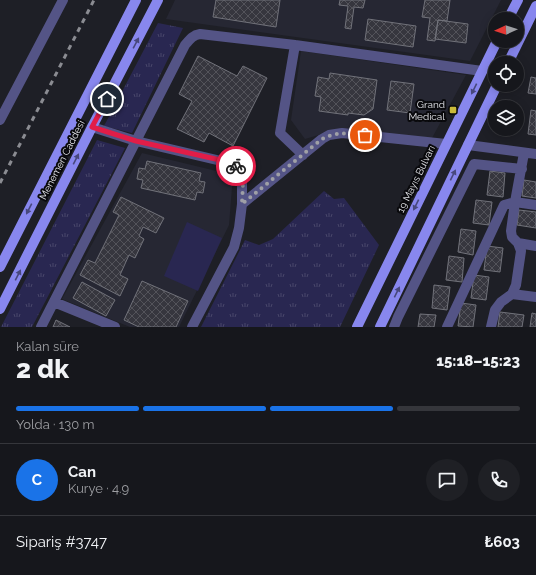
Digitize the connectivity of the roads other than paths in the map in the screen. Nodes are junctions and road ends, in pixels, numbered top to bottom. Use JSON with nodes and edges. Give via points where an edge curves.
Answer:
{"nodes":[{"id":1,"x":63,"y":0,"type":"edge"},
{"id":2,"x":136,"y":0,"type":"edge"},
{"id":3,"x":158,"y":0,"type":"edge"},
{"id":4,"x":518,"y":0,"type":"edge"},
{"id":5,"x":536,"y":6,"type":"edge"},
{"id":6,"x":512,"y":12,"type":"edge"},
{"id":7,"x":294,"y":45,"type":"junction"},
{"id":8,"x":494,"y":48,"type":"edge"},
{"id":9,"x":511,"y":56,"type":"edge"},
{"id":10,"x":482,"y":71,"type":"junction"},
{"id":11,"x":494,"y":92,"type":"edge"},
{"id":12,"x":3,"y":106,"type":"edge"},
{"id":13,"x":0,"y":120,"type":"edge"},
{"id":14,"x":92,"y":127,"type":"junction"},
{"id":15,"x":136,"y":141,"type":"junction"},
{"id":16,"x":446,"y":144,"type":"junction"},
{"id":17,"x":468,"y":145,"type":"junction"},
{"id":18,"x":524,"y":153,"type":"junction"},
{"id":19,"x":536,"y":154,"type":"edge"},
{"id":20,"x":303,"y":155,"type":"junction"},
{"id":21,"x":522,"y":169,"type":"junction"},
{"id":22,"x":515,"y":202,"type":"junction"},
{"id":23,"x":242,"y":204,"type":"junction"},
{"id":24,"x":536,"y":205,"type":"edge"},
{"id":25,"x":518,"y":243,"type":"junction"},
{"id":26,"x":536,"y":246,"type":"edge"},
{"id":27,"x":0,"y":267,"type":"edge"},
{"id":28,"x":512,"y":294,"type":"junction"},
{"id":29,"x":536,"y":297,"type":"edge"},
{"id":30,"x":54,"y":302,"type":"junction"},
{"id":31,"x":0,"y":310,"type":"edge"},
{"id":32,"x":41,"y":327,"type":"edge"},
{"id":33,"x":115,"y":327,"type":"edge"},
{"id":34,"x":192,"y":327,"type":"edge"},
{"id":35,"x":357,"y":327,"type":"edge"},
{"id":36,"x":380,"y":327,"type":"edge"},
{"id":37,"x":394,"y":327,"type":"edge"},
{"id":38,"x":447,"y":327,"type":"edge"},
{"id":39,"x":491,"y":327,"type":"edge"}],
"edges":[{"from":1,"to":12,"type":"street"},
{"from":2,"to":27,"type":"main road","name":"Menemen Caddesi","one_way":true},
{"from":14,"to":3,"type":"main road","name":"Menemen Caddesi","one_way":true},
{"from":4,"to":6,"type":"main road"},
{"from":5,"to":9,"type":"main road"},
{"from":7,"to":10,"type":"street"},
{"from":7,"to":15,"type":"street","via":[[200,34],[190,37]]},
{"from":7,"to":20,"type":"street","via":[[280,133]]},
{"from":8,"to":10,"type":"main road","name":"19 Mayıs Bulvarı"},
{"from":10,"to":16,"type":"main road","name":"19 Mayıs Bulvarı","one_way":true},
{"from":11,"to":17,"type":"main road"},
{"from":12,"to":13,"type":"street"},
{"from":14,"to":15,"type":"street"},
{"from":31,"to":14,"type":"main road","name":"Menemen Caddesi","one_way":true},
{"from":15,"to":23,"type":"street","via":[[234,164],[242,177]]},
{"from":15,"to":30,"type":"street"},
{"from":16,"to":20,"type":"street","via":[[342,133],[329,135]]},
{"from":16,"to":35,"type":"main road","name":"19 Mayıs Bulvarı","one_way":true},
{"from":17,"to":18,"type":"street"},
{"from":36,"to":17,"type":"main road","one_way":true},
{"from":18,"to":19,"type":"street"},
{"from":18,"to":21,"type":"street"},
{"from":20,"to":23,"type":"street"},
{"from":21,"to":22,"type":"street"},
{"from":21,"to":37,"type":"street","via":[[474,164]]},
{"from":22,"to":24,"type":"street"},
{"from":22,"to":25,"type":"street","via":[[511,232]]},
{"from":22,"to":38,"type":"street","via":[[504,205]]},
{"from":23,"to":34,"type":"street","via":[[234,247]]},
{"from":25,"to":26,"type":"street"},
{"from":25,"to":28,"type":"street","via":[[520,260]]},
{"from":28,"to":29,"type":"street"},
{"from":28,"to":39,"type":"street","via":[[495,310]]},
{"from":30,"to":32,"type":"street"},
{"from":30,"to":33,"type":"street"}]}
